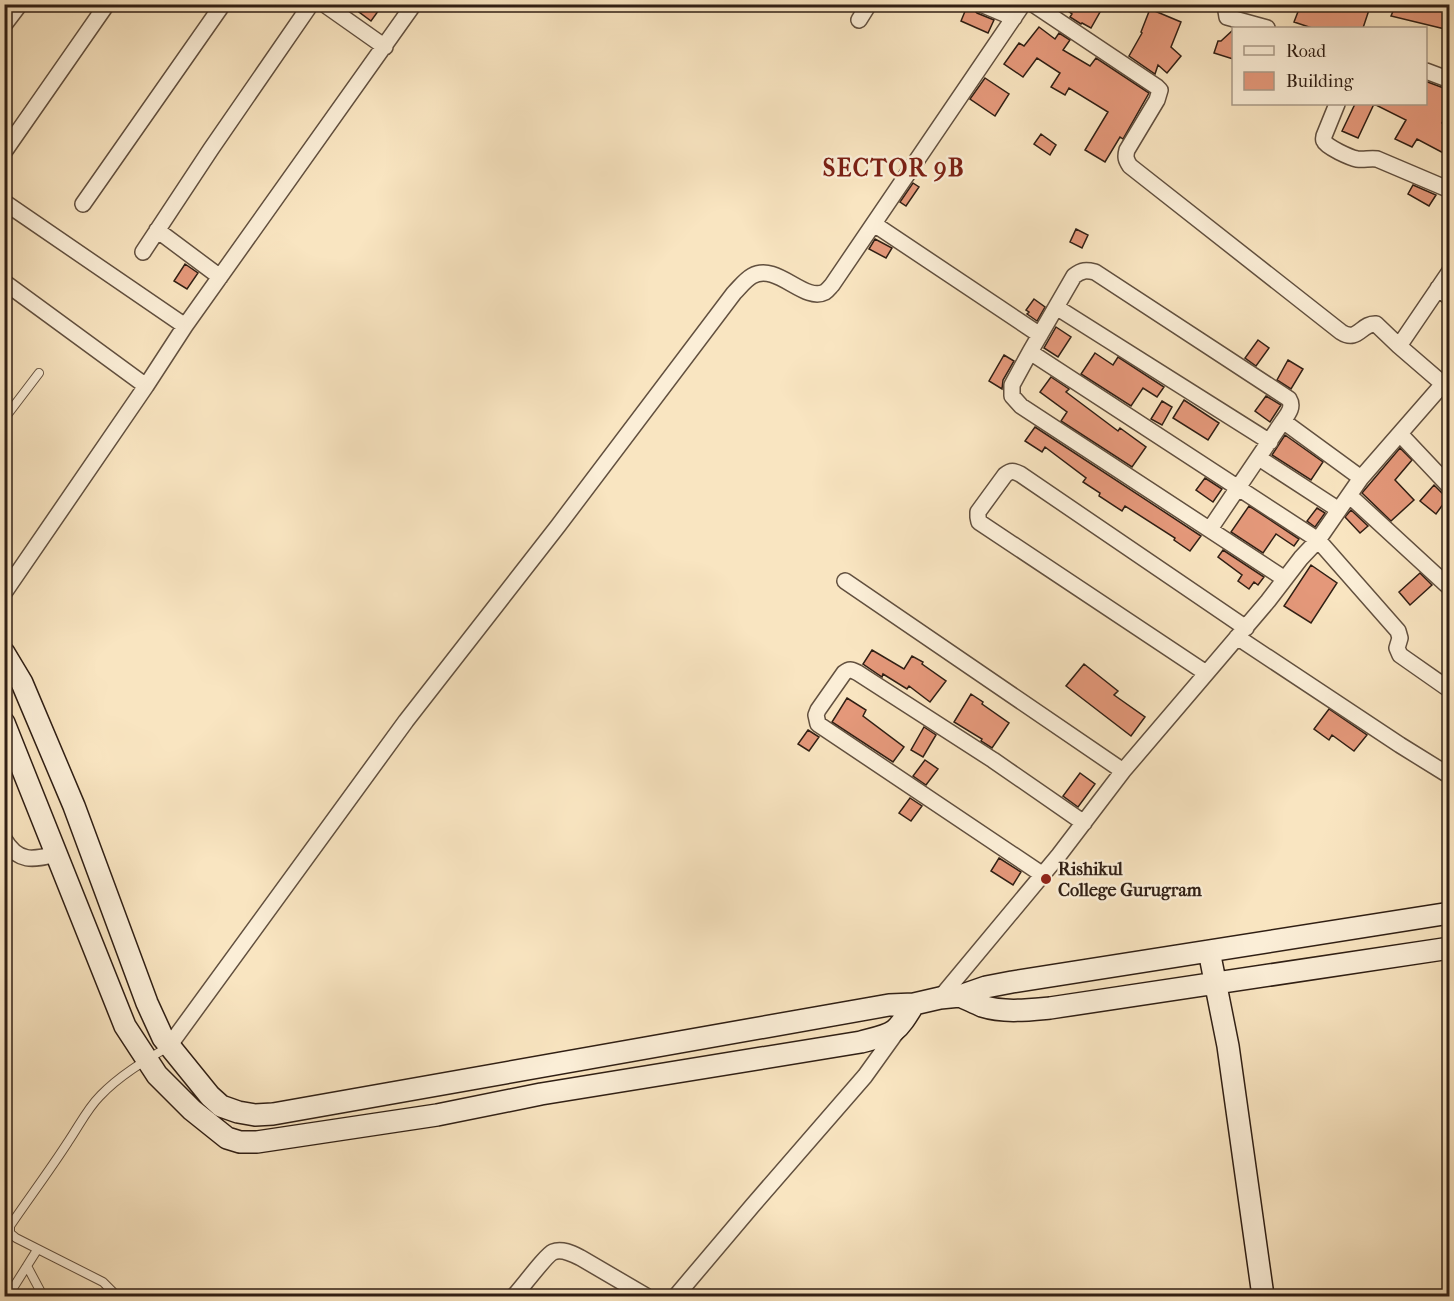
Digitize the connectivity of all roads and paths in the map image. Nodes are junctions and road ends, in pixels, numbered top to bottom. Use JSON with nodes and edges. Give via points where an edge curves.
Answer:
{"nodes":[{"id":1,"x":20,"y":4,"type":"edge"},
{"id":2,"x":107,"y":4,"type":"edge"},
{"id":3,"x":223,"y":4,"type":"edge"},
{"id":4,"x":311,"y":4,"type":"edge"},
{"id":5,"x":324,"y":4,"type":"edge"},
{"id":6,"x":414,"y":4,"type":"edge"},
{"id":7,"x":869,"y":4,"type":"edge"},
{"id":8,"x":981,"y":4,"type":"edge"},
{"id":9,"x":1023,"y":4,"type":"edge"},
{"id":10,"x":1033,"y":4,"type":"edge"},
{"id":11,"x":1231,"y":4,"type":"edge"},
{"id":12,"x":1014,"y":18,"type":"junction"},
{"id":13,"x":859,"y":20,"type":"dead end"},
{"id":14,"x":4,"y":25,"type":"edge"},
{"id":15,"x":1263,"y":27,"type":"edge"},
{"id":16,"x":385,"y":47,"type":"junction"},
{"id":17,"x":1427,"y":72,"type":"edge"},
{"id":18,"x":1449,"y":80,"type":"edge"},
{"id":19,"x":1337,"y":105,"type":"edge"},
{"id":20,"x":4,"y":152,"type":"edge"},
{"id":21,"x":1449,"y":190,"type":"edge"},
{"id":22,"x":4,"y":202,"type":"edge"},
{"id":23,"x":83,"y":204,"type":"dead end"},
{"id":24,"x":874,"y":224,"type":"junction"},
{"id":25,"x":157,"y":230,"type":"junction"},
{"id":26,"x":143,"y":252,"type":"dead end"},
{"id":27,"x":1449,"y":271,"type":"edge"},
{"id":28,"x":220,"y":277,"type":"junction"},
{"id":29,"x":4,"y":282,"type":"edge"},
{"id":30,"x":1444,"y":293,"type":"edge"},
{"id":31,"x":1056,"y":307,"type":"junction"},
{"id":32,"x":185,"y":326,"type":"junction"},
{"id":33,"x":1040,"y":335,"type":"junction"},
{"id":34,"x":1399,"y":346,"type":"junction"},
{"id":35,"x":1030,"y":352,"type":"junction"},
{"id":36,"x":39,"y":374,"type":"dead end"},
{"id":37,"x":146,"y":386,"type":"junction"},
{"id":38,"x":1446,"y":387,"type":"edge"},
{"id":39,"x":4,"y":419,"type":"edge"},
{"id":40,"x":1283,"y":421,"type":"junction"},
{"id":41,"x":1400,"y":434,"type":"junction"},
{"id":42,"x":1270,"y":442,"type":"junction"},
{"id":43,"x":1259,"y":458,"type":"junction"},
{"id":44,"x":1362,"y":478,"type":"junction"},
{"id":45,"x":1449,"y":486,"type":"edge"},
{"id":46,"x":1239,"y":488,"type":"junction"},
{"id":47,"x":1350,"y":496,"type":"junction"},
{"id":48,"x":1339,"y":510,"type":"junction"},
{"id":49,"x":1210,"y":529,"type":"junction"},
{"id":50,"x":1318,"y":540,"type":"junction"},
{"id":51,"x":1285,"y":579,"type":"junction"},
{"id":52,"x":845,"y":581,"type":"dead end"},
{"id":53,"x":7,"y":583,"type":"edge"},
{"id":54,"x":1449,"y":588,"type":"edge"},
{"id":55,"x":1241,"y":632,"type":"junction"},
{"id":56,"x":4,"y":653,"type":"edge"},
{"id":57,"x":1206,"y":673,"type":"junction"},
{"id":58,"x":1449,"y":690,"type":"edge"},
{"id":59,"x":4,"y":723,"type":"edge"},
{"id":60,"x":1123,"y":771,"type":"junction"},
{"id":61,"x":1449,"y":776,"type":"edge"},
{"id":62,"x":1084,"y":824,"type":"junction"},
{"id":63,"x":4,"y":840,"type":"edge"},
{"id":64,"x":56,"y":854,"type":"junction"},
{"id":65,"x":1043,"y":875,"type":"junction"},
{"id":66,"x":1449,"y":913,"type":"edge"},
{"id":67,"x":1449,"y":948,"type":"edge"},
{"id":68,"x":1209,"y":951,"type":"junction"},
{"id":69,"x":1216,"y":983,"type":"junction"},
{"id":70,"x":950,"y":997,"type":"junction"},
{"id":71,"x":914,"y":1004,"type":"junction"},
{"id":72,"x":900,"y":1028,"type":"junction"},
{"id":73,"x":169,"y":1046,"type":"junction"},
{"id":74,"x":147,"y":1059,"type":"junction"},
{"id":75,"x":38,"y":1250,"type":"junction"},
{"id":76,"x":27,"y":1266,"type":"junction"},
{"id":77,"x":1261,"y":1295,"type":"edge"},
{"id":78,"x":8,"y":1296,"type":"edge"},
{"id":79,"x":43,"y":1296,"type":"edge"},
{"id":80,"x":117,"y":1296,"type":"edge"},
{"id":81,"x":514,"y":1296,"type":"edge"},
{"id":82,"x":646,"y":1296,"type":"edge"},
{"id":83,"x":676,"y":1296,"type":"edge"}],
"edges":[{"from":1,"to":14,"type":"street"},
{"from":2,"to":20,"type":"street"},
{"from":3,"to":23,"type":"street"},
{"from":4,"to":25,"type":"street"},
{"from":5,"to":16,"type":"street"},
{"from":6,"to":16,"type":"street"},
{"from":7,"to":13,"type":"street"},
{"from":8,"to":12,"type":"street"},
{"from":9,"to":12,"type":"street"},
{"from":10,"to":34,"type":"street","via":[[1160,90],[1125,155],[1130,166],[1341,332],[1352,336],[1376,324]]},
{"from":11,"to":15,"type":"street","via":[[1227,17]]},
{"from":12,"to":24,"type":"street"},
{"from":16,"to":28,"type":"street"},
{"from":17,"to":18,"type":"street"},
{"from":19,"to":21,"type":"street","via":[[1324,136],[1332,148],[1356,159],[1377,159]]},
{"from":22,"to":32,"type":"street"},
{"from":24,"to":33,"type":"street"},
{"from":24,"to":73,"type":"street","via":[[824,292],[815,294],[765,273],[754,274],[734,293],[406,721]]},
{"from":25,"to":26,"type":"street"},
{"from":25,"to":28,"type":"street"},
{"from":27,"to":30,"type":"street"},
{"from":28,"to":32,"type":"street"},
{"from":29,"to":37,"type":"street"},
{"from":30,"to":34,"type":"street"},
{"from":31,"to":33,"type":"street"},
{"from":31,"to":40,"type":"street","via":[[1074,276],[1086,270],[1095,272],[1289,399],[1292,405]]},
{"from":31,"to":42,"type":"street"},
{"from":32,"to":37,"type":"street"},
{"from":33,"to":35,"type":"street"},
{"from":34,"to":38,"type":"street"},
{"from":35,"to":46,"type":"street"},
{"from":35,"to":49,"type":"street","via":[[1012,385],[1016,402]]},
{"from":36,"to":39,"type":"lane"},
{"from":37,"to":53,"type":"street"},
{"from":38,"to":41,"type":"street"},
{"from":40,"to":42,"type":"street"},
{"from":40,"to":44,"type":"street"},
{"from":41,"to":44,"type":"street"},
{"from":41,"to":45,"type":"street"},
{"from":42,"to":43,"type":"street"},
{"from":43,"to":46,"type":"street"},
{"from":43,"to":48,"type":"street"},
{"from":44,"to":47,"type":"street"},
{"from":46,"to":49,"type":"street"},
{"from":46,"to":50,"type":"street"},
{"from":47,"to":48,"type":"street"},
{"from":47,"to":54,"type":"street"},
{"from":48,"to":50,"type":"street"},
{"from":49,"to":51,"type":"street"},
{"from":50,"to":51,"type":"street"},
{"from":50,"to":58,"type":"street","via":[[1398,631],[1396,648],[1400,655]]},
{"from":51,"to":55,"type":"street"},
{"from":52,"to":60,"type":"street"},
{"from":55,"to":57,"type":"street"},
{"from":55,"to":57,"type":"street","via":[[1020,474],[1010,471],[1005,475],[978,513],[982,525]]},
{"from":55,"to":61,"type":"street"},
{"from":56,"to":73,"type":"street","via":[[22,683],[74,806],[147,1003]]},
{"from":57,"to":60,"type":"street"},
{"from":59,"to":64,"type":"street"},
{"from":60,"to":62,"type":"street"},
{"from":62,"to":65,"type":"street"},
{"from":62,"to":65,"type":"street","via":[[858,673],[844,673],[818,710],[818,724]]},
{"from":63,"to":64,"type":"street","via":[[16,854],[26,858]]},
{"from":64,"to":74,"type":"street","via":[[120,1015]]},
{"from":65,"to":70,"type":"street"},
{"from":66,"to":68,"type":"street"},
{"from":67,"to":69,"type":"street"},
{"from":68,"to":69,"type":"street"},
{"from":68,"to":70,"type":"street","via":[[1012,982]]},
{"from":69,"to":70,"type":"street","via":[[1030,1010],[996,1009]]},
{"from":69,"to":77,"type":"street"},
{"from":70,"to":71,"type":"street"},
{"from":71,"to":72,"type":"street"},
{"from":71,"to":73,"type":"street","via":[[889,1005],[255,1115],[221,1106]]},
{"from":72,"to":74,"type":"street","via":[[887,1036],[861,1042],[257,1142],[227,1138],[215,1129],[157,1075]]},
{"from":72,"to":83,"type":"street","via":[[865,1076]]},
{"from":73,"to":74,"type":"lane"},
{"from":74,"to":75,"type":"lane","via":[[100,1096],[10,1226],[10,1233]]},
{"from":75,"to":76,"type":"lane"},
{"from":75,"to":80,"type":"lane","via":[[103,1281]]},
{"from":76,"to":78,"type":"lane"},
{"from":76,"to":79,"type":"lane"},
{"from":81,"to":82,"type":"street","via":[[546,1258],[563,1251]]}]}
